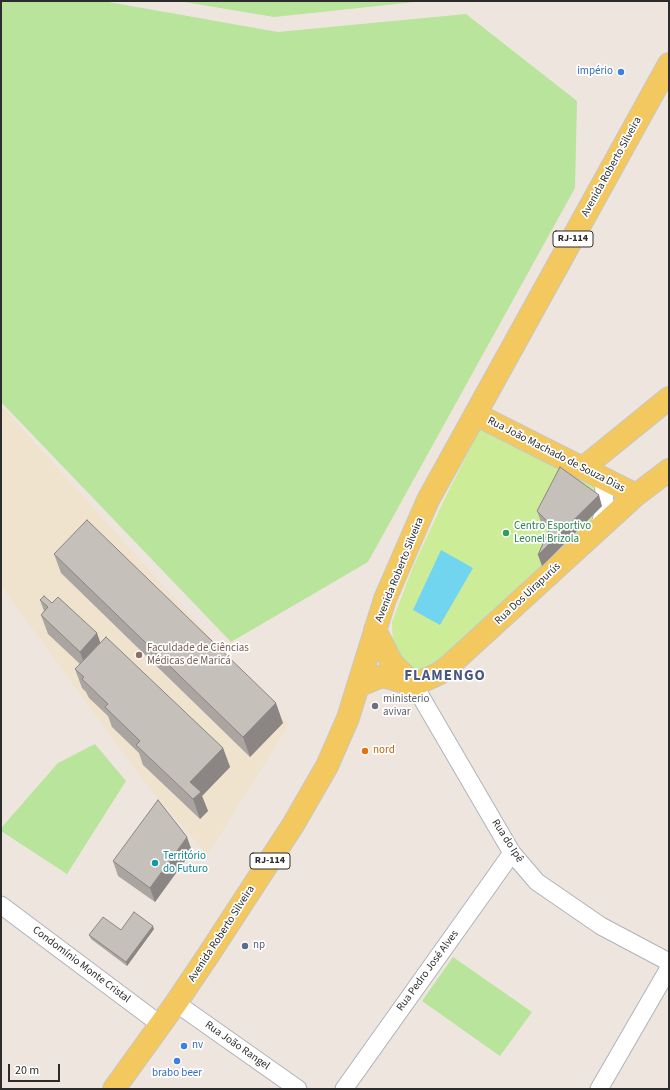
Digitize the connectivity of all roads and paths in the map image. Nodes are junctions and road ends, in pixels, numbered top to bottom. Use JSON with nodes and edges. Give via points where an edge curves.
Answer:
{"nodes":[{"id":1,"x":667,"y":72,"type":"edge"},
{"id":2,"x":669,"y":398,"type":"edge"},
{"id":3,"x":477,"y":415,"type":"junction"},
{"id":4,"x":583,"y":468,"type":"junction"},
{"id":5,"x":669,"y":470,"type":"edge"},
{"id":6,"x":603,"y":478,"type":"junction"},
{"id":7,"x":636,"y":495,"type":"junction"},
{"id":8,"x":598,"y":529,"type":"junction"},
{"id":9,"x":375,"y":630,"type":"junction"},
{"id":10,"x":414,"y":685,"type":"junction"},
{"id":11,"x":358,"y":686,"type":"junction"},
{"id":12,"x":512,"y":853,"type":"junction"},
{"id":13,"x":1,"y":905,"type":"edge"},
{"id":14,"x":669,"y":962,"type":"edge"},
{"id":15,"x":669,"y":968,"type":"edge"},
{"id":16,"x":176,"y":1004,"type":"junction"},
{"id":17,"x":161,"y":1025,"type":"junction"},
{"id":18,"x":114,"y":1089,"type":"edge"},
{"id":19,"x":298,"y":1089,"type":"edge"},
{"id":20,"x":344,"y":1089,"type":"edge"},
{"id":21,"x":600,"y":1089,"type":"edge"}],
"edges":[{"from":1,"to":3,"type":"main road","name":"Avenida Roberto Silveira","number":"RJ-114"},
{"from":2,"to":4,"type":"main road"},
{"from":3,"to":4,"type":"main road","name":"Rua João Machado de Souza Dias"},
{"from":3,"to":9,"type":"main road","name":"Avenida Roberto Silveira","number":"RJ-114","via":[[428,500],[385,599]]},
{"from":4,"to":6,"type":"main road","name":"Rua João Machado de Souza Dias"},
{"from":5,"to":7,"type":"main road","name":"Rua Dos Uirapurús"},
{"from":6,"to":7,"type":"main road","name":"Rua João Machado de Souza Dias"},
{"from":6,"to":8,"type":"street","via":[[605,505]]},
{"from":7,"to":8,"type":"main road","name":"Rua Dos Uirapurús"},
{"from":8,"to":10,"type":"main road","name":"Rua Dos Uirapurús","via":[[450,665],[440,673]]},
{"from":9,"to":10,"type":"main road","name":"Rua do Ipê","via":[[392,663]]},
{"from":9,"to":11,"type":"main road","name":"Avenida Roberto Silveira","number":"RJ-114"},
{"from":10,"to":11,"type":"main road","via":[[382,676]]},
{"from":10,"to":12,"type":"street","name":"Rua do Ipê"},
{"from":11,"to":16,"type":"main road","name":"Avenida Roberto Silveira","number":"RJ-114","via":[[348,718],[326,766],[293,825]]},
{"from":12,"to":14,"type":"street","name":"Rua do Ipê","via":[[537,882],[557,897],[601,926]]},
{"from":12,"to":20,"type":"street","name":"Rua Pedro José Alves"},
{"from":13,"to":17,"type":"street","name":"Condomínio Monte Cristal"},
{"from":15,"to":21,"type":"street"},
{"from":16,"to":17,"type":"main road","name":"Avenida Roberto Silveira","number":"RJ-114"},
{"from":16,"to":19,"type":"street","name":"Rua João Rangel"},
{"from":17,"to":18,"type":"main road","name":"Avenida Roberto Silveira","number":"RJ-114"}]}
